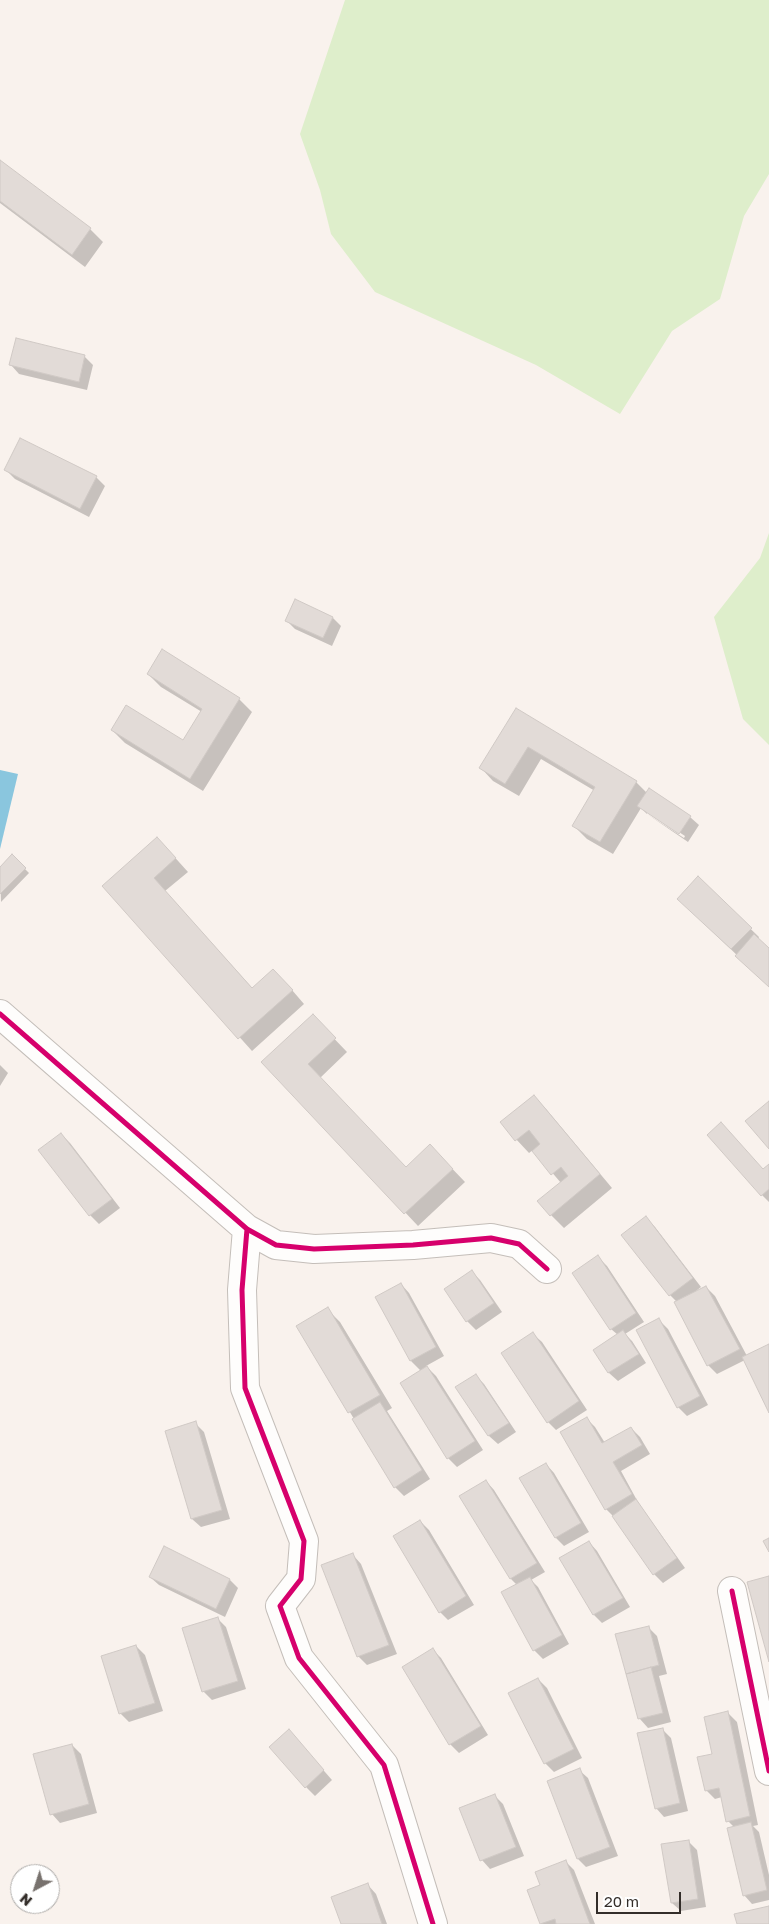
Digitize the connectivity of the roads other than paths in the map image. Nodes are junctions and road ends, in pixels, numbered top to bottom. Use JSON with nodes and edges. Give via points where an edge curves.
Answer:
{"nodes":[{"id":1,"x":0,"y":1014,"type":"edge"},
{"id":2,"x":247,"y":1229,"type":"junction"},
{"id":3,"x":547,"y":1269,"type":"dead end"},
{"id":4,"x":732,"y":1590,"type":"dead end"},
{"id":5,"x":769,"y":1771,"type":"edge"},
{"id":6,"x":433,"y":1924,"type":"edge"}],
"edges":[{"from":1,"to":2,"type":"street"},
{"from":2,"to":3,"type":"street","via":[[276,1244],[314,1250],[491,1238],[519,1244]]},
{"from":2,"to":6,"type":"street","via":[[242,1290],[245,1388],[304,1541],[301,1579],[280,1606],[299,1658],[384,1765]]},
{"from":4,"to":5,"type":"street"}]}
